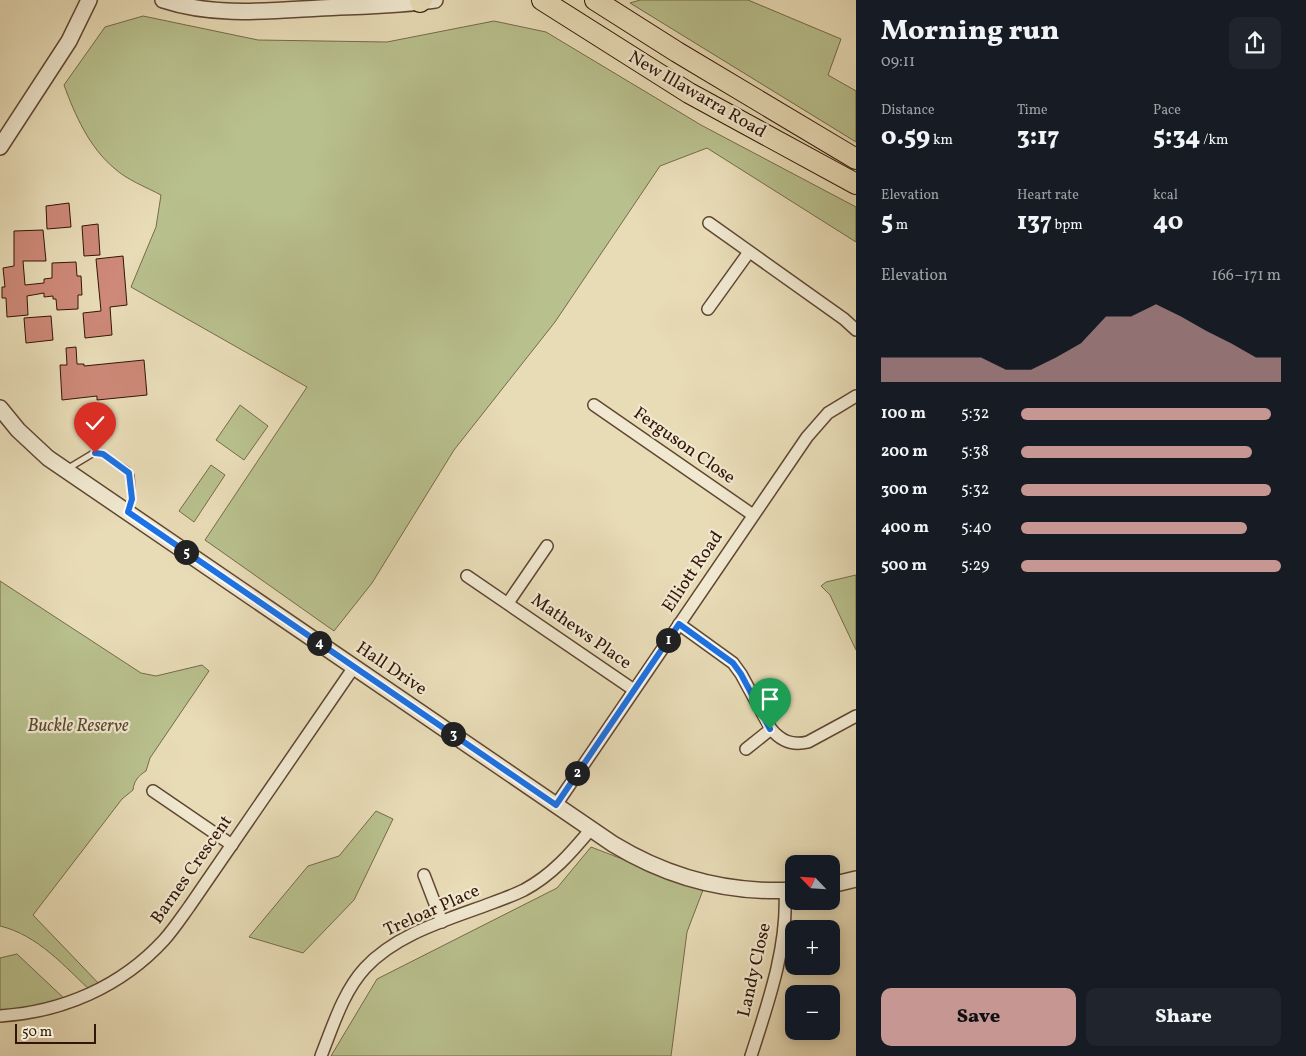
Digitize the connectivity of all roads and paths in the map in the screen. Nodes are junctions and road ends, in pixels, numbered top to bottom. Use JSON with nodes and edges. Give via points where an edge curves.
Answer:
{"nodes":[{"id":1,"x":82,"y":0,"type":"edge"},
{"id":2,"x":89,"y":0,"type":"edge"},
{"id":3,"x":163,"y":0,"type":"edge"},
{"id":4,"x":542,"y":0,"type":"edge"},
{"id":5,"x":426,"y":1,"type":"edge"},
{"id":6,"x":604,"y":3,"type":"edge"},
{"id":7,"x":81,"y":17,"type":"junction"},
{"id":8,"x":0,"y":147,"type":"edge"},
{"id":9,"x":856,"y":159,"type":"edge"},
{"id":10,"x":856,"y":184,"type":"edge"},
{"id":11,"x":709,"y":224,"type":"dead end"},
{"id":12,"x":749,"y":252,"type":"junction"},
{"id":13,"x":708,"y":309,"type":"dead end"},
{"id":14,"x":856,"y":330,"type":"edge"},
{"id":15,"x":856,"y":396,"type":"edge"},
{"id":16,"x":594,"y":405,"type":"dead end"},
{"id":17,"x":0,"y":408,"type":"edge"},
{"id":18,"x":66,"y":470,"type":"junction"},
{"id":19,"x":128,"y":512,"type":"junction"},
{"id":20,"x":753,"y":515,"type":"junction"},
{"id":21,"x":547,"y":546,"type":"dead end"},
{"id":22,"x":467,"y":576,"type":"dead end"},
{"id":23,"x":508,"y":603,"type":"junction"},
{"id":24,"x":679,"y":624,"type":"junction"},
{"id":25,"x":354,"y":667,"type":"junction"},
{"id":26,"x":634,"y":690,"type":"junction"},
{"id":27,"x":856,"y":716,"type":"edge"},
{"id":28,"x":770,"y":729,"type":"junction"},
{"id":29,"x":746,"y":749,"type":"dead end"},
{"id":30,"x":153,"y":791,"type":"dead end"},
{"id":31,"x":556,"y":805,"type":"junction"},
{"id":32,"x":591,"y":829,"type":"junction"},
{"id":33,"x":232,"y":845,"type":"junction"},
{"id":34,"x":424,"y":876,"type":"dead end"},
{"id":35,"x":856,"y":879,"type":"edge"},
{"id":36,"x":840,"y":883,"type":"edge"},
{"id":37,"x":785,"y":890,"type":"edge"},
{"id":38,"x":786,"y":910,"type":"edge"},
{"id":39,"x":442,"y":922,"type":"junction"},
{"id":40,"x":0,"y":1016,"type":"edge"},
{"id":41,"x":321,"y":1056,"type":"edge"},
{"id":42,"x":750,"y":1056,"type":"edge"}],
"edges":[{"from":1,"to":7,"type":"street"},
{"from":2,"to":7,"type":"street"},
{"from":3,"to":5,"type":"street","via":[[212,10],[244,12]]},
{"from":4,"to":10,"type":"highway","name":"New Illawarra Road","via":[[689,93]]},
{"from":6,"to":9,"type":"highway","name":"New Illawarra Road","via":[[677,52]]},
{"from":7,"to":8,"type":"street","via":[[69,41]]},
{"from":11,"to":12,"type":"street"},
{"from":12,"to":13,"type":"street"},
{"from":12,"to":14,"type":"street"},
{"from":15,"to":20,"type":"street","name":"Elliott Road","via":[[828,412],[816,424]]},
{"from":16,"to":20,"type":"street","name":"Ferguson Close"},
{"from":17,"to":18,"type":"street","name":"Hall Drive","via":[[32,444]]},
{"from":18,"to":19,"type":"street","name":"Hall Drive"},
{"from":18,"to":19,"type":"lane","via":[[92,454],[103,454],[127,470],[131,476],[132,499]]},
{"from":19,"to":25,"type":"street","name":"Hall Drive"},
{"from":20,"to":24,"type":"street","name":"Elliott Road"},
{"from":21,"to":23,"type":"street","name":"Mathews Place"},
{"from":22,"to":23,"type":"street","name":"Mathews Place"},
{"from":23,"to":26,"type":"street","name":"Mathews Place"},
{"from":24,"to":26,"type":"street","name":"Elliott Road"},
{"from":24,"to":28,"type":"street","via":[[733,663]]},
{"from":25,"to":31,"type":"street","name":"Hall Drive"},
{"from":25,"to":33,"type":"street","name":"Barnes Crescent"},
{"from":26,"to":31,"type":"street","name":"Elliott Road"},
{"from":27,"to":28,"type":"street","via":[[800,744],[785,741]]},
{"from":28,"to":29,"type":"street"},
{"from":30,"to":33,"type":"street"},
{"from":31,"to":32,"type":"street","name":"Hall Drive"},
{"from":32,"to":37,"type":"street","name":"Hall Drive","via":[[639,860],[693,881],[749,890]]},
{"from":32,"to":39,"type":"street","name":"Treloar Place","via":[[547,876],[522,891]]},
{"from":33,"to":40,"type":"street","name":"Barnes Crescent","via":[[164,940],[130,971],[84,998],[17,1015]]},
{"from":34,"to":39,"type":"street"},
{"from":35,"to":36,"type":"street"},
{"from":38,"to":42,"type":"street","name":"Landy Close","via":[[773,984]]},
{"from":39,"to":41,"type":"street","name":"Treloar Place","via":[[395,944],[365,968],[342,1002]]}]}
